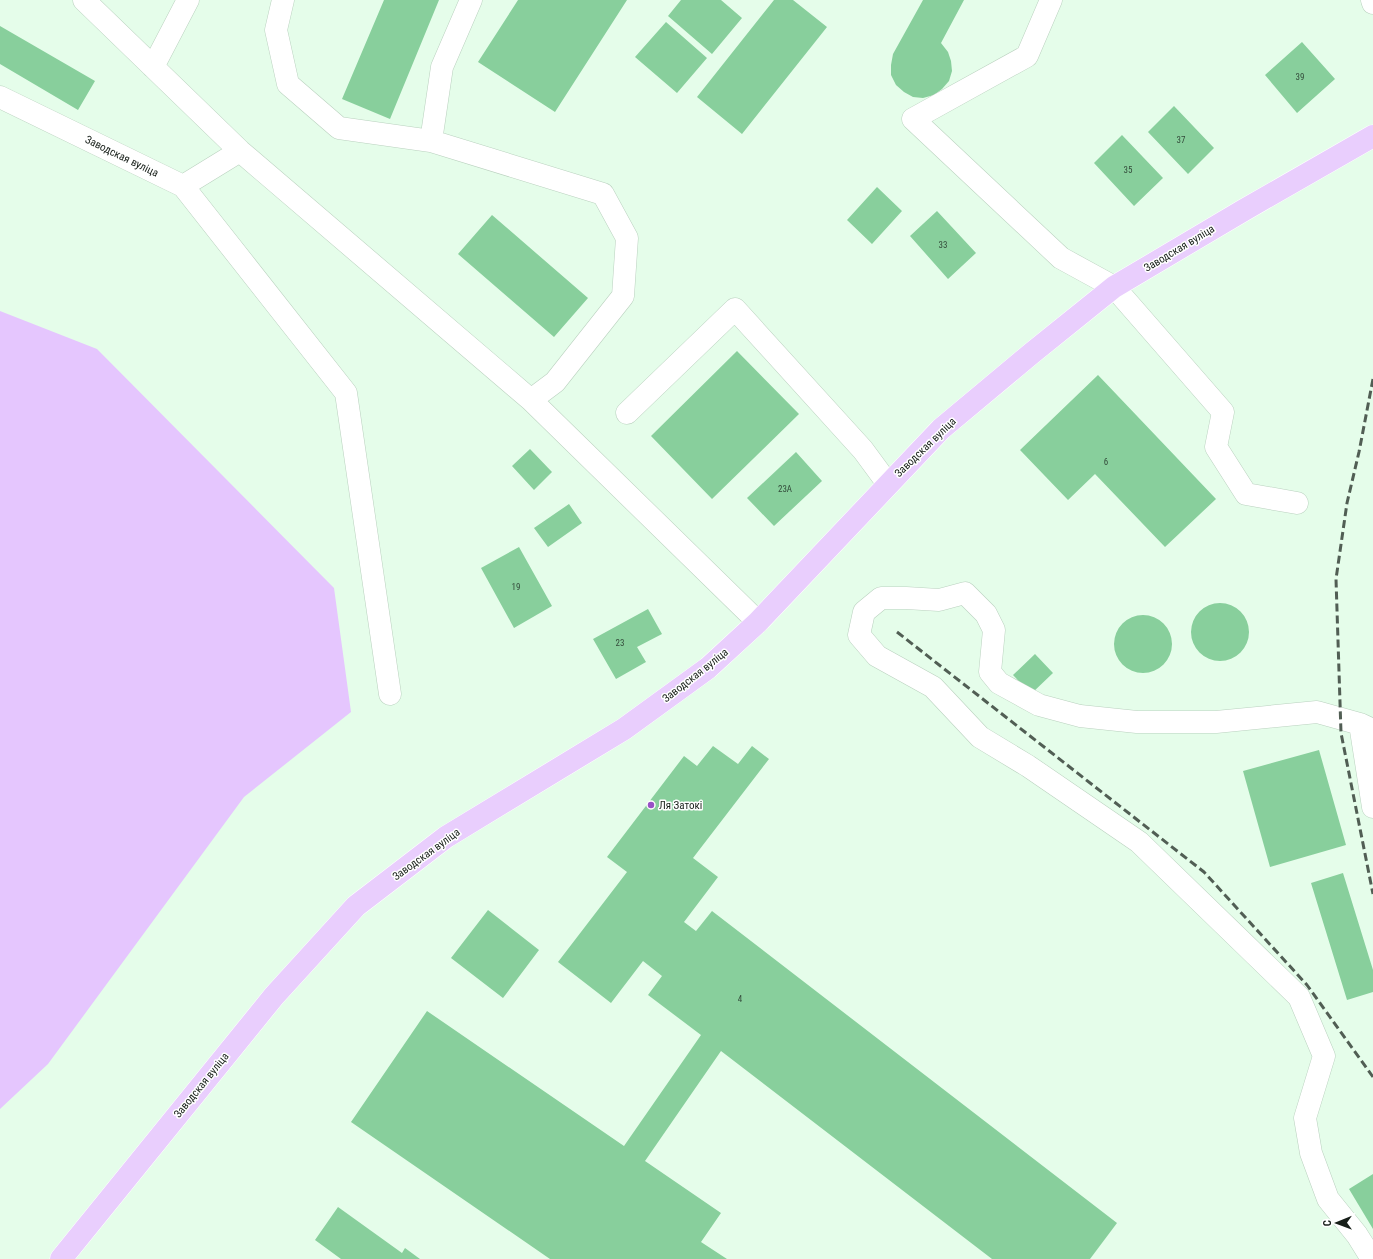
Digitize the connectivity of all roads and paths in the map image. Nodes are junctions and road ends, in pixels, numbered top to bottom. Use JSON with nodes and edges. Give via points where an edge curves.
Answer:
{"nodes":[{"id":1,"x":84,"y":0,"type":"edge"},
{"id":2,"x":188,"y":0,"type":"edge"},
{"id":3,"x":282,"y":0,"type":"edge"},
{"id":4,"x":471,"y":0,"type":"edge"},
{"id":5,"x":1051,"y":0,"type":"edge"},
{"id":6,"x":1372,"y":0,"type":"edge"},
{"id":7,"x":1373,"y":3,"type":"edge"},
{"id":8,"x":153,"y":67,"type":"junction"},
{"id":9,"x":0,"y":97,"type":"edge"},
{"id":10,"x":1373,"y":136,"type":"edge"},
{"id":11,"x":431,"y":141,"type":"junction"},
{"id":12,"x":240,"y":151,"type":"junction"},
{"id":13,"x":183,"y":186,"type":"junction"},
{"id":14,"x":1114,"y":287,"type":"junction"},
{"id":15,"x":531,"y":400,"type":"junction"},
{"id":16,"x":627,"y":413,"type":"dead end"},
{"id":17,"x":888,"y":484,"type":"junction"},
{"id":18,"x":1297,"y":503,"type":"dead end"},
{"id":19,"x":758,"y":622,"type":"junction"},
{"id":20,"x":390,"y":694,"type":"dead end"},
{"id":21,"x":1366,"y":727,"type":"edge"},
{"id":22,"x":1373,"y":807,"type":"edge"},
{"id":23,"x":60,"y":1259,"type":"edge"},
{"id":24,"x":1372,"y":1259,"type":"edge"}],
"edges":[{"from":1,"to":8,"type":"street"},
{"from":2,"to":8,"type":"street"},
{"from":3,"to":11,"type":"street","via":[[276,30],[288,84],[339,128]]},
{"from":4,"to":11,"type":"street","via":[[442,67]]},
{"from":5,"to":14,"type":"street","via":[[1027,56],[913,119],[1061,258]]},
{"from":6,"to":7,"type":"street"},
{"from":8,"to":12,"type":"street"},
{"from":9,"to":13,"type":"street","name":"Заводская вуліца"},
{"from":10,"to":14,"type":"main road","name":"Заводская вуліца"},
{"from":11,"to":15,"type":"street","via":[[603,194],[628,238],[623,296],[555,382]]},
{"from":12,"to":13,"type":"street"},
{"from":12,"to":15,"type":"street"},
{"from":13,"to":20,"type":"street","via":[[346,393]]},
{"from":14,"to":17,"type":"main road","name":"Заводская вуліца","via":[[941,430]]},
{"from":14,"to":18,"type":"street","via":[[1223,412],[1216,446],[1246,494]]},
{"from":15,"to":19,"type":"street"},
{"from":16,"to":17,"type":"street","via":[[735,309],[864,450]]},
{"from":17,"to":19,"type":"main road","name":"Заводская вуліца"},
{"from":19,"to":23,"type":"main road","name":"Заводская вуліца","via":[[708,668],[624,729],[446,837],[356,906],[274,996]]},
{"from":21,"to":22,"type":"street"},
{"from":21,"to":24,"type":"street","via":[[1316,712],[1216,722],[1137,722],[1080,716],[1039,705],[999,683],[990,672],[994,630],[986,614],[965,593],[939,600],[881,598],[864,612],[859,635],[877,656],[933,686],[980,737],[1028,766],[1139,842],[1300,997],[1324,1056],[1305,1118],[1311,1153],[1328,1199],[1357,1235]]}]}
